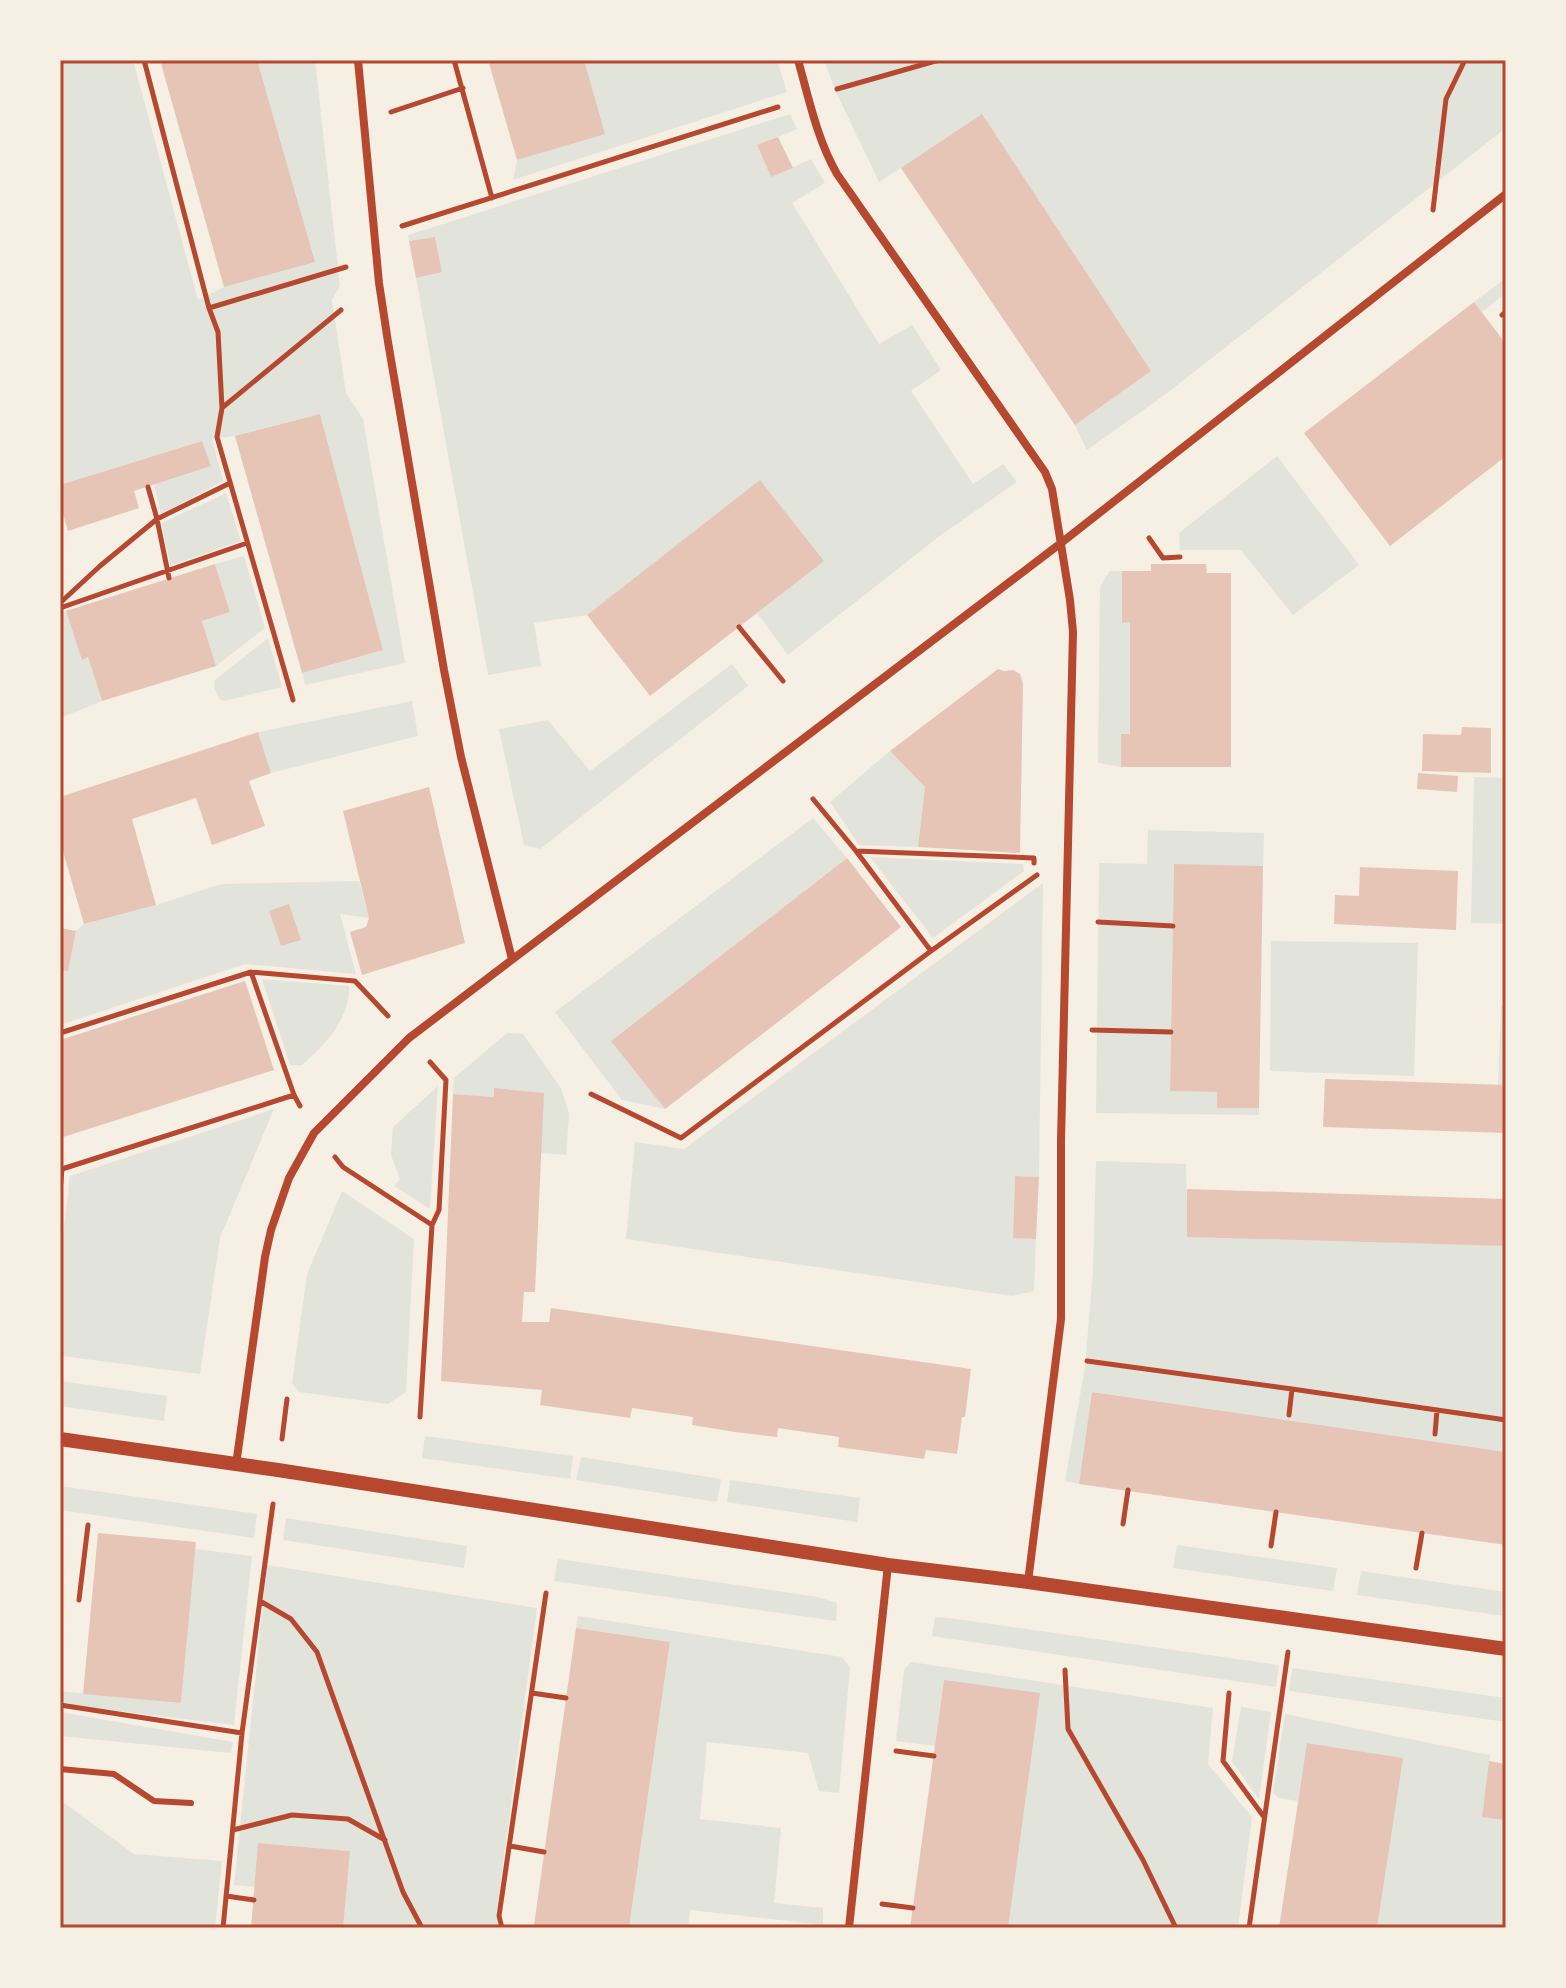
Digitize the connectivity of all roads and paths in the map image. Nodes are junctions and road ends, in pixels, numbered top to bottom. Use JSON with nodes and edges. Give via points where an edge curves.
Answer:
{"nodes":[{"id":1,"x":144,"y":60,"type":"edge"},
{"id":2,"x":358,"y":60,"type":"edge"},
{"id":3,"x":454,"y":60,"type":"edge"},
{"id":4,"x":798,"y":60,"type":"edge"},
{"id":5,"x":939,"y":60,"type":"edge"},
{"id":6,"x":1465,"y":60,"type":"edge"},
{"id":7,"x":463,"y":88,"type":"junction"},
{"id":8,"x":809,"y":97,"type":"junction"},
{"id":9,"x":364,"y":121,"type":"junction"},
{"id":10,"x":1506,"y":194,"type":"edge"},
{"id":11,"x":492,"y":198,"type":"junction"},
{"id":12,"x":375,"y":235,"type":"junction"},
{"id":13,"x":1427,"y":256,"type":"junction"},
{"id":14,"x":349,"y":266,"type":"dead end"},
{"id":15,"x":209,"y":308,"type":"junction"},
{"id":16,"x":341,"y":310,"type":"dead end"},
{"id":17,"x":222,"y":408,"type":"junction"},
{"id":18,"x":230,"y":483,"type":"junction"},
{"id":19,"x":148,"y":487,"type":"dead end"},
{"id":20,"x":157,"y":519,"type":"junction"},
{"id":21,"x":1149,"y":538,"type":"dead end"},
{"id":22,"x":247,"y":543,"type":"junction"},
{"id":23,"x":1061,"y":543,"type":"junction"},
{"id":24,"x":1180,"y":557,"type":"dead end"},
{"id":25,"x":167,"y":575,"type":"junction"},
{"id":26,"x":60,"y":606,"type":"edge"},
{"id":27,"x":739,"y":627,"type":"dead end"},
{"id":28,"x":783,"y":681,"type":"dead end"},
{"id":29,"x":293,"y":700,"type":"dead end"},
{"id":30,"x":813,"y":799,"type":"dead end"},
{"id":31,"x":856,"y":851,"type":"junction"},
{"id":32,"x":1067,"y":860,"type":"junction"},
{"id":33,"x":1034,"y":877,"type":"junction"},
{"id":34,"x":1066,"y":920,"type":"junction"},
{"id":35,"x":1173,"y":926,"type":"dead end"},
{"id":36,"x":931,"y":951,"type":"junction"},
{"id":37,"x":512,"y":959,"type":"junction"},
{"id":38,"x":251,"y":972,"type":"junction"},
{"id":39,"x":1064,"y":1029,"type":"junction"},
{"id":40,"x":1171,"y":1032,"type":"dead end"},
{"id":41,"x":60,"y":1033,"type":"edge"},
{"id":42,"x":409,"y":1038,"type":"junction"},
{"id":43,"x":591,"y":1094,"type":"dead end"},
{"id":44,"x":294,"y":1095,"type":"junction"},
{"id":45,"x":314,"y":1133,"type":"junction"},
{"id":46,"x":61,"y":1169,"type":"edge"},
{"id":47,"x":60,"y":1191,"type":"edge"},
{"id":48,"x":432,"y":1225,"type":"junction"},
{"id":49,"x":1057,"y":1358,"type":"junction"},
{"id":50,"x":1292,"y":1389,"type":"junction"},
{"id":51,"x":287,"y":1399,"type":"dead end"},
{"id":52,"x":1437,"y":1410,"type":"junction"},
{"id":53,"x":1289,"y":1415,"type":"dead end"},
{"id":54,"x":420,"y":1417,"type":"dead end"},
{"id":55,"x":1506,"y":1420,"type":"edge"},
{"id":56,"x":1435,"y":1434,"type":"dead end"},
{"id":57,"x":60,"y":1439,"type":"edge"},
{"id":58,"x":236,"y":1465,"type":"junction"},
{"id":59,"x":278,"y":1470,"type":"junction"},
{"id":60,"x":1128,"y":1490,"type":"dead end"},
{"id":61,"x":1276,"y":1512,"type":"dead end"},
{"id":62,"x":1123,"y":1524,"type":"dead end"},
{"id":63,"x":88,"y":1525,"type":"dead end"},
{"id":64,"x":1422,"y":1533,"type":"dead end"},
{"id":65,"x":1271,"y":1546,"type":"dead end"},
{"id":66,"x":888,"y":1565,"type":"junction"},
{"id":67,"x":1416,"y":1568,"type":"dead end"},
{"id":68,"x":1028,"y":1582,"type":"junction"},
{"id":69,"x":546,"y":1593,"type":"dead end"},
{"id":70,"x":79,"y":1600,"type":"dead end"},
{"id":71,"x":260,"y":1601,"type":"junction"},
{"id":72,"x":1292,"y":1619,"type":"junction"},
{"id":73,"x":1506,"y":1649,"type":"edge"},
{"id":74,"x":1065,"y":1670,"type":"dead end"},
{"id":75,"x":531,"y":1693,"type":"junction"},
{"id":76,"x":1229,"y":1693,"type":"dead end"},
{"id":77,"x":566,"y":1698,"type":"dead end"},
{"id":78,"x":60,"y":1705,"type":"edge"},
{"id":79,"x":242,"y":1733,"type":"junction"},
{"id":80,"x":888,"y":1750,"type":"dead end"},
{"id":81,"x":934,"y":1756,"type":"dead end"},
{"id":82,"x":60,"y":1769,"type":"edge"},
{"id":83,"x":191,"y":1803,"type":"dead end"},
{"id":84,"x":1264,"y":1818,"type":"junction"},
{"id":85,"x":233,"y":1830,"type":"junction"},
{"id":86,"x":386,"y":1841,"type":"junction"},
{"id":87,"x":509,"y":1846,"type":"junction"},
{"id":88,"x":544,"y":1852,"type":"dead end"},
{"id":89,"x":226,"y":1896,"type":"junction"},
{"id":90,"x":254,"y":1900,"type":"dead end"},
{"id":91,"x":871,"y":1903,"type":"dead end"},
{"id":92,"x":913,"y":1908,"type":"dead end"},
{"id":93,"x":223,"y":1928,"type":"edge"},
{"id":94,"x":422,"y":1928,"type":"edge"},
{"id":95,"x":502,"y":1928,"type":"edge"},
{"id":96,"x":849,"y":1928,"type":"edge"},
{"id":97,"x":1176,"y":1928,"type":"edge"},
{"id":98,"x":1249,"y":1928,"type":"edge"}],
"edges":[{"from":1,"to":15,"type":"path"},
{"from":2,"to":9,"type":"street"},
{"from":3,"to":7,"type":"path"},
{"from":4,"to":8,"type":"street"},
{"from":5,"to":8,"type":"path"},
{"from":6,"to":13,"type":"path","via":[[1446,99]]},
{"from":7,"to":9,"type":"path"},
{"from":7,"to":11,"type":"path"},
{"from":8,"to":11,"type":"path"},
{"from":8,"to":23,"type":"street","via":[[820,139],[837,174],[1045,472]]},
{"from":9,"to":12,"type":"street"},
{"from":10,"to":13,"type":"street"},
{"from":11,"to":12,"type":"path"},
{"from":12,"to":37,"type":"street","via":[[444,670]]},
{"from":13,"to":23,"type":"street"},
{"from":14,"to":15,"type":"path"},
{"from":15,"to":17,"type":"path","via":[[218,332]]},
{"from":16,"to":17,"type":"path"},
{"from":17,"to":18,"type":"path","via":[[217,437]]},
{"from":18,"to":20,"type":"path"},
{"from":18,"to":22,"type":"path"},
{"from":19,"to":20,"type":"path"},
{"from":20,"to":25,"type":"path"},
{"from":20,"to":26,"type":"path"},
{"from":21,"to":24,"type":"path","via":[[1163,558]]},
{"from":22,"to":25,"type":"path"},
{"from":22,"to":29,"type":"path"},
{"from":23,"to":32,"type":"street","via":[[1073,632]]},
{"from":23,"to":37,"type":"street"},
{"from":25,"to":26,"type":"path"},
{"from":27,"to":28,"type":"path"},
{"from":30,"to":31,"type":"path"},
{"from":31,"to":33,"type":"path","via":[[1034,858]]},
{"from":31,"to":36,"type":"path"},
{"from":32,"to":33,"type":"path"},
{"from":32,"to":34,"type":"street"},
{"from":33,"to":36,"type":"path"},
{"from":34,"to":35,"type":"path"},
{"from":34,"to":39,"type":"street"},
{"from":36,"to":43,"type":"path","via":[[681,1138]]},
{"from":37,"to":42,"type":"street"},
{"from":38,"to":41,"type":"path"},
{"from":38,"to":42,"type":"path","via":[[355,981]]},
{"from":38,"to":44,"type":"path"},
{"from":39,"to":40,"type":"path"},
{"from":39,"to":49,"type":"street"},
{"from":42,"to":45,"type":"street"},
{"from":42,"to":48,"type":"path","via":[[446,1080],[439,1210]]},
{"from":44,"to":45,"type":"path"},
{"from":44,"to":46,"type":"path"},
{"from":45,"to":48,"type":"path","via":[[343,1167]]},
{"from":45,"to":58,"type":"street","via":[[289,1178],[271,1230]]},
{"from":46,"to":47,"type":"path"},
{"from":48,"to":54,"type":"path"},
{"from":49,"to":50,"type":"path"},
{"from":49,"to":68,"type":"street"},
{"from":50,"to":52,"type":"path"},
{"from":50,"to":53,"type":"path"},
{"from":51,"to":59,"type":"path"},
{"from":52,"to":55,"type":"path"},
{"from":52,"to":56,"type":"path"},
{"from":57,"to":58,"type":"street"},
{"from":58,"to":59,"type":"street"},
{"from":59,"to":66,"type":"street"},
{"from":59,"to":71,"type":"path"},
{"from":60,"to":62,"type":"path"},
{"from":61,"to":65,"type":"path"},
{"from":63,"to":70,"type":"path"},
{"from":64,"to":67,"type":"path"},
{"from":66,"to":68,"type":"street"},
{"from":66,"to":96,"type":"street"},
{"from":68,"to":72,"type":"street"},
{"from":69,"to":75,"type":"path"},
{"from":71,"to":79,"type":"path"},
{"from":71,"to":86,"type":"path","via":[[291,1619],[317,1652]]},
{"from":72,"to":73,"type":"street"},
{"from":72,"to":84,"type":"path"},
{"from":74,"to":97,"type":"path","via":[[1068,1729]]},
{"from":75,"to":77,"type":"path"},
{"from":75,"to":87,"type":"path"},
{"from":76,"to":84,"type":"path","via":[[1223,1761]]},
{"from":78,"to":79,"type":"path"},
{"from":79,"to":85,"type":"path"},
{"from":80,"to":81,"type":"path"},
{"from":82,"to":83,"type":"lane","via":[[114,1774],[154,1801]]},
{"from":84,"to":98,"type":"path"},
{"from":85,"to":86,"type":"path","via":[[292,1815],[348,1819]]},
{"from":85,"to":89,"type":"path"},
{"from":86,"to":94,"type":"path"},
{"from":87,"to":88,"type":"path"},
{"from":87,"to":95,"type":"path","via":[[499,1916]]},
{"from":89,"to":90,"type":"path"},
{"from":89,"to":93,"type":"path"},
{"from":91,"to":92,"type":"path"}]}
